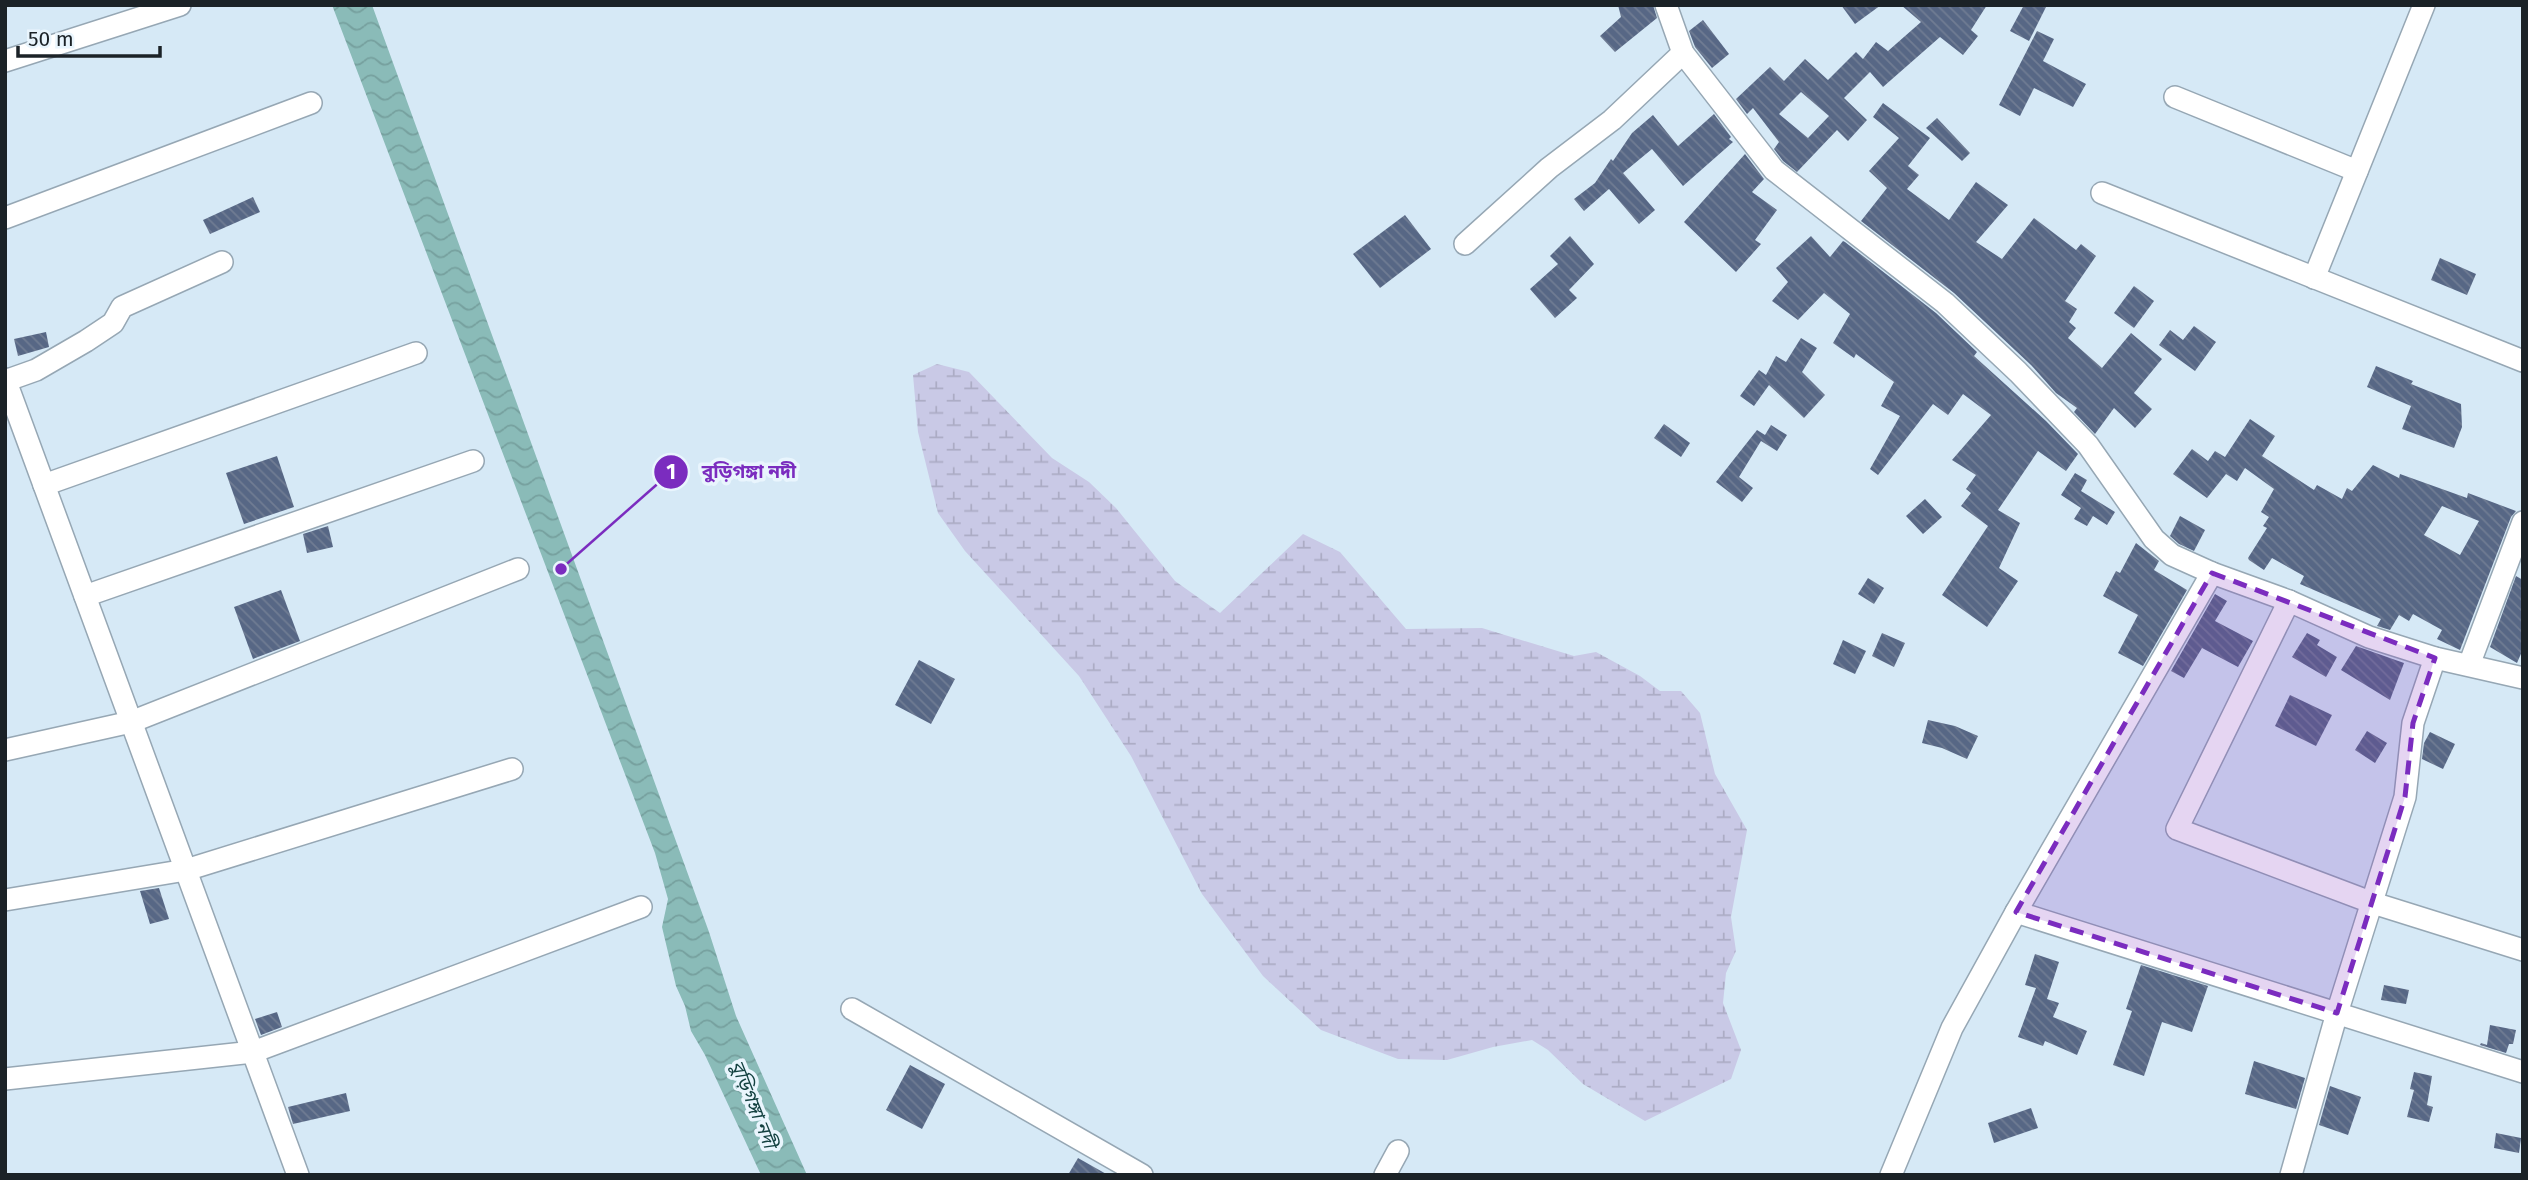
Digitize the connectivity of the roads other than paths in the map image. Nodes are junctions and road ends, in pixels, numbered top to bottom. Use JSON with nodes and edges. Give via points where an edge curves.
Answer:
{"nodes":[{"id":1,"x":180,"y":5,"type":"edge"},
{"id":2,"x":1666,"y":5,"type":"edge"},
{"id":3,"x":2424,"y":5,"type":"edge"},
{"id":4,"x":1683,"y":53,"type":"junction"},
{"id":5,"x":5,"y":61,"type":"edge"},
{"id":6,"x":2175,"y":97,"type":"dead end"},
{"id":7,"x":311,"y":103,"type":"dead end"},
{"id":8,"x":2357,"y":172,"type":"junction"},
{"id":9,"x":2102,"y":193,"type":"dead end"},
{"id":10,"x":5,"y":218,"type":"edge"},
{"id":11,"x":1465,"y":244,"type":"dead end"},
{"id":12,"x":222,"y":262,"type":"dead end"},
{"id":13,"x":2314,"y":278,"type":"junction"},
{"id":14,"x":416,"y":354,"type":"dead end"},
{"id":15,"x":2523,"y":361,"type":"edge"},
{"id":16,"x":5,"y":380,"type":"edge"},
{"id":17,"x":473,"y":461,"type":"dead end"},
{"id":18,"x":44,"y":485,"type":"junction"},
{"id":19,"x":2523,"y":522,"type":"edge"},
{"id":20,"x":517,"y":569,"type":"dead end"},
{"id":21,"x":2212,"y":573,"type":"junction"},
{"id":22,"x":85,"y":596,"type":"junction"},
{"id":23,"x":2289,"y":601,"type":"junction"},
{"id":24,"x":2435,"y":658,"type":"junction"},
{"id":25,"x":2469,"y":665,"type":"junction"},
{"id":26,"x":2523,"y":678,"type":"edge"},
{"id":27,"x":131,"y":722,"type":"junction"},
{"id":28,"x":5,"y":750,"type":"edge"},
{"id":29,"x":512,"y":769,"type":"dead end"},
{"id":30,"x":186,"y":870,"type":"junction"},
{"id":31,"x":5,"y":900,"type":"edge"},
{"id":32,"x":2373,"y":903,"type":"junction"},
{"id":33,"x":642,"y":907,"type":"dead end"},
{"id":34,"x":2016,"y":912,"type":"junction"},
{"id":35,"x":2523,"y":950,"type":"edge"},
{"id":36,"x":852,"y":1009,"type":"dead end"},
{"id":37,"x":2337,"y":1013,"type":"junction"},
{"id":38,"x":253,"y":1052,"type":"junction"},
{"id":39,"x":2523,"y":1072,"type":"edge"},
{"id":40,"x":5,"y":1079,"type":"edge"},
{"id":41,"x":1398,"y":1151,"type":"dead end"},
{"id":42,"x":298,"y":1175,"type":"edge"},
{"id":43,"x":1142,"y":1175,"type":"edge"},
{"id":44,"x":1385,"y":1175,"type":"edge"},
{"id":45,"x":1891,"y":1175,"type":"edge"},
{"id":46,"x":2291,"y":1175,"type":"edge"}],
"edges":[{"from":1,"to":5,"type":"street"},
{"from":2,"to":4,"type":"street"},
{"from":3,"to":8,"type":"street"},
{"from":4,"to":11,"type":"street","via":[[1612,120]]},
{"from":4,"to":21,"type":"street","via":[[1774,170],[1945,303],[2088,445],[2154,539],[2172,555]]},
{"from":6,"to":8,"type":"street"},
{"from":7,"to":10,"type":"street"},
{"from":8,"to":13,"type":"street"},
{"from":9,"to":13,"type":"street"},
{"from":12,"to":16,"type":"street","via":[[122,307],[113,323],[86,341],[36,370]]},
{"from":13,"to":15,"type":"street"},
{"from":14,"to":18,"type":"street"},
{"from":16,"to":18,"type":"street"},
{"from":17,"to":22,"type":"street"},
{"from":18,"to":22,"type":"street"},
{"from":19,"to":25,"type":"street"},
{"from":20,"to":27,"type":"street"},
{"from":21,"to":23,"type":"street"},
{"from":21,"to":34,"type":"street"},
{"from":22,"to":27,"type":"street"},
{"from":23,"to":24,"type":"street","via":[[2369,637]]},
{"from":23,"to":32,"type":"street","via":[[2177,828]]},
{"from":24,"to":25,"type":"street"},
{"from":24,"to":32,"type":"street","via":[[2413,723],[2405,797]]},
{"from":25,"to":26,"type":"street"},
{"from":27,"to":28,"type":"street"},
{"from":27,"to":30,"type":"street"},
{"from":29,"to":30,"type":"street"},
{"from":30,"to":31,"type":"street"},
{"from":30,"to":38,"type":"street"},
{"from":32,"to":35,"type":"street"},
{"from":32,"to":37,"type":"street"},
{"from":33,"to":38,"type":"street"},
{"from":34,"to":37,"type":"street"},
{"from":34,"to":45,"type":"street","via":[[1952,1028]]},
{"from":36,"to":43,"type":"street"},
{"from":37,"to":39,"type":"street"},
{"from":37,"to":46,"type":"street"},
{"from":38,"to":40,"type":"street"},
{"from":38,"to":42,"type":"street"},
{"from":41,"to":44,"type":"street"}]}
